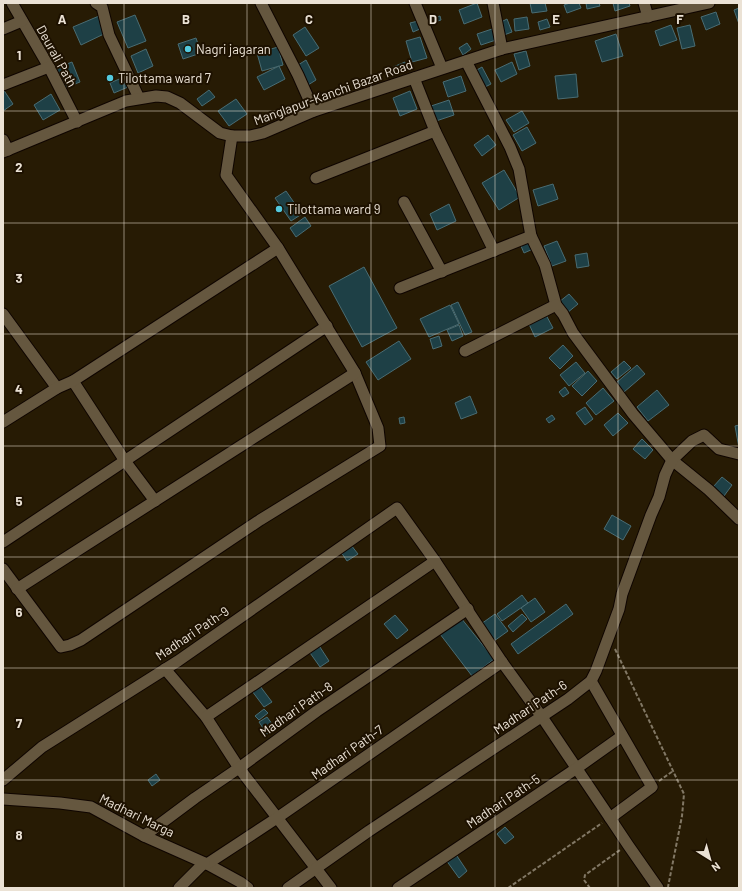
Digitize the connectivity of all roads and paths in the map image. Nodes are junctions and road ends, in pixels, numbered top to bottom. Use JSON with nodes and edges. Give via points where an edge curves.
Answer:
{"nodes":[{"id":1,"x":12,"y":3,"type":"edge"},
{"id":2,"x":96,"y":3,"type":"edge"},
{"id":3,"x":261,"y":3,"type":"edge"},
{"id":4,"x":415,"y":3,"type":"edge"},
{"id":5,"x":493,"y":3,"type":"edge"},
{"id":6,"x":644,"y":3,"type":"edge"},
{"id":7,"x":709,"y":3,"type":"edge"},
{"id":8,"x":648,"y":17,"type":"junction"},
{"id":9,"x":22,"y":21,"type":"junction"},
{"id":10,"x":3,"y":29,"type":"edge"},
{"id":11,"x":502,"y":49,"type":"junction"},
{"id":12,"x":466,"y":61,"type":"junction"},
{"id":13,"x":49,"y":68,"type":"junction"},
{"id":14,"x":442,"y":68,"type":"junction"},
{"id":15,"x":414,"y":78,"type":"junction"},
{"id":16,"x":3,"y":85,"type":"edge"},
{"id":17,"x":139,"y":98,"type":"junction"},
{"id":18,"x":314,"y":111,"type":"junction"},
{"id":19,"x":77,"y":122,"type":"junction"},
{"id":20,"x":436,"y":131,"type":"junction"},
{"id":21,"x":232,"y":136,"type":"junction"},
{"id":22,"x":5,"y":147,"type":"edge"},
{"id":23,"x":316,"y":178,"type":"dead end"},
{"id":24,"x":404,"y":202,"type":"dead end"},
{"id":25,"x":531,"y":236,"type":"junction"},
{"id":26,"x":278,"y":248,"type":"junction"},
{"id":27,"x":494,"y":251,"type":"junction"},
{"id":28,"x":442,"y":272,"type":"junction"},
{"id":29,"x":400,"y":288,"type":"dead end"},
{"id":30,"x":556,"y":305,"type":"junction"},
{"id":31,"x":3,"y":314,"type":"edge"},
{"id":32,"x":327,"y":326,"type":"junction"},
{"id":33,"x":465,"y":351,"type":"dead end"},
{"id":34,"x":355,"y":373,"type":"junction"},
{"id":35,"x":73,"y":381,"type":"junction"},
{"id":36,"x":56,"y":388,"type":"junction"},
{"id":37,"x":3,"y":422,"type":"edge"},
{"id":38,"x":739,"y":454,"type":"edge"},
{"id":39,"x":672,"y":460,"type":"junction"},
{"id":40,"x":125,"y":461,"type":"junction"},
{"id":41,"x":155,"y":501,"type":"junction"},
{"id":42,"x":739,"y":519,"type":"edge"},
{"id":43,"x":3,"y":542,"type":"edge"},
{"id":44,"x":435,"y":561,"type":"junction"},
{"id":45,"x":3,"y":569,"type":"edge"},
{"id":46,"x":17,"y":589,"type":"junction"},
{"id":47,"x":468,"y":610,"type":"junction"},
{"id":48,"x":609,"y":635,"type":"junction"},
{"id":49,"x":502,"y":662,"type":"junction"},
{"id":50,"x":165,"y":669,"type":"junction"},
{"id":51,"x":591,"y":681,"type":"junction"},
{"id":52,"x":542,"y":717,"type":"junction"},
{"id":53,"x":206,"y":718,"type":"junction"},
{"id":54,"x":622,"y":736,"type":"junction"},
{"id":55,"x":239,"y":768,"type":"junction"},
{"id":56,"x":577,"y":768,"type":"junction"},
{"id":57,"x":673,"y":771,"type":"junction"},
{"id":58,"x":3,"y":780,"type":"edge"},
{"id":59,"x":652,"y":787,"type":"junction"},
{"id":60,"x":3,"y":799,"type":"edge"},
{"id":61,"x":277,"y":818,"type":"junction"},
{"id":62,"x":610,"y":818,"type":"junction"},
{"id":63,"x":144,"y":836,"type":"junction"},
{"id":64,"x":628,"y":845,"type":"junction"},
{"id":65,"x":206,"y":863,"type":"junction"},
{"id":66,"x":315,"y":868,"type":"junction"},
{"id":67,"x":179,"y":888,"type":"edge"},
{"id":68,"x":248,"y":888,"type":"edge"},
{"id":69,"x":288,"y":888,"type":"edge"},
{"id":70,"x":331,"y":888,"type":"edge"},
{"id":71,"x":398,"y":888,"type":"edge"},
{"id":72,"x":508,"y":888,"type":"edge"},
{"id":73,"x":590,"y":888,"type":"edge"},
{"id":74,"x":658,"y":888,"type":"edge"},
{"id":75,"x":668,"y":888,"type":"edge"}],
"edges":[{"from":1,"to":9,"type":"street","name":"Deurali Path"},
{"from":2,"to":17,"type":"street","via":[[102,7],[109,35]]},
{"from":3,"to":18,"type":"street"},
{"from":4,"to":14,"type":"street"},
{"from":5,"to":11,"type":"street"},
{"from":6,"to":8,"type":"street"},
{"from":7,"to":8,"type":"street","name":"Manglapur-Kanchi Bazar Road"},
{"from":8,"to":11,"type":"street","name":"Manglapur-Kanchi Bazar Road"},
{"from":9,"to":10,"type":"street"},
{"from":9,"to":13,"type":"street","name":"Deurali Path"},
{"from":11,"to":12,"type":"street","name":"Manglapur-Kanchi Bazar Road"},
{"from":12,"to":14,"type":"street","name":"Manglapur-Kanchi Bazar Road"},
{"from":12,"to":25,"type":"street","via":[[519,169]]},
{"from":13,"to":16,"type":"street"},
{"from":13,"to":19,"type":"street","name":"Deurali Path"},
{"from":14,"to":15,"type":"street","name":"Manglapur-Kanchi Bazar Road"},
{"from":15,"to":18,"type":"street","name":"Manglapur-Kanchi Bazar Road"},
{"from":15,"to":20,"type":"street"},
{"from":17,"to":19,"type":"street","name":"Manglapur-Kanchi Bazar Road"},
{"from":17,"to":21,"type":"street","name":"Manglapur-Kanchi Bazar Road","via":[[167,97],[180,103],[220,133]]},
{"from":18,"to":21,"type":"street","name":"Manglapur-Kanchi Bazar Road","via":[[263,133]]},
{"from":19,"to":22,"type":"street","name":"Manglapur-Kanchi Bazar Road"},
{"from":20,"to":23,"type":"street"},
{"from":20,"to":27,"type":"street"},
{"from":21,"to":26,"type":"street","via":[[226,175]]},
{"from":24,"to":28,"type":"street"},
{"from":25,"to":27,"type":"street"},
{"from":25,"to":30,"type":"street","via":[[545,265]]},
{"from":26,"to":32,"type":"street"},
{"from":26,"to":35,"type":"street"},
{"from":27,"to":28,"type":"street"},
{"from":28,"to":29,"type":"street"},
{"from":30,"to":33,"type":"street"},
{"from":30,"to":39,"type":"street","via":[[573,333],[633,414]]},
{"from":31,"to":36,"type":"street"},
{"from":32,"to":34,"type":"street"},
{"from":32,"to":40,"type":"street"},
{"from":34,"to":41,"type":"street"},
{"from":34,"to":46,"type":"street","via":[[378,428],[380,446],[260,520],[81,640],[70,646],[61,647]]},
{"from":35,"to":36,"type":"street"},
{"from":35,"to":40,"type":"street"},
{"from":36,"to":37,"type":"street"},
{"from":38,"to":39,"type":"street","via":[[719,449],[704,435],[692,441]]},
{"from":39,"to":42,"type":"street"},
{"from":39,"to":48,"type":"street","name":"Madhari Path-6"},
{"from":40,"to":41,"type":"street"},
{"from":40,"to":43,"type":"street"},
{"from":41,"to":46,"type":"street"},
{"from":44,"to":47,"type":"street"},
{"from":44,"to":50,"type":"street","name":"Madhari Path-9","via":[[397,508]]},
{"from":44,"to":53,"type":"street"},
{"from":45,"to":46,"type":"street"},
{"from":47,"to":49,"type":"street"},
{"from":47,"to":55,"type":"street","name":"Madhari Path-8","via":[[317,711]]},
{"from":48,"to":51,"type":"street","name":"Madhari Path-6"},
{"from":48,"to":57,"type":"path"},
{"from":49,"to":52,"type":"street"},
{"from":49,"to":61,"type":"street","name":"Madhari Path-7"},
{"from":50,"to":53,"type":"street"},
{"from":50,"to":58,"type":"street","name":"Madhari Path-9","via":[[42,747]]},
{"from":51,"to":52,"type":"street","name":"Madhari Path-6"},
{"from":51,"to":54,"type":"street"},
{"from":52,"to":56,"type":"street"},
{"from":52,"to":66,"type":"street","name":"Madhari Path-6"},
{"from":53,"to":55,"type":"street"},
{"from":54,"to":56,"type":"street","name":"Madhari Path-5"},
{"from":54,"to":59,"type":"street"},
{"from":55,"to":61,"type":"street"},
{"from":55,"to":63,"type":"street","name":"Madhari Path-8"},
{"from":56,"to":62,"type":"street"},
{"from":56,"to":71,"type":"street","name":"Madhari Path-5"},
{"from":57,"to":59,"type":"path"},
{"from":57,"to":75,"type":"path","via":[[684,794]]},
{"from":59,"to":62,"type":"street"},
{"from":60,"to":63,"type":"street","name":"Madhari Marga","via":[[91,807]]},
{"from":61,"to":65,"type":"street","name":"Madhari Path-7"},
{"from":61,"to":66,"type":"street"},
{"from":62,"to":64,"type":"street"},
{"from":62,"to":72,"type":"path"},
{"from":63,"to":65,"type":"street","name":"Madhari Marga"},
{"from":64,"to":73,"type":"path","via":[[585,874],[584,880]]},
{"from":64,"to":74,"type":"street"},
{"from":65,"to":67,"type":"street","name":"Madhari Path-7"},
{"from":65,"to":68,"type":"street","name":"Madhari Marga"},
{"from":66,"to":69,"type":"street","name":"Madhari Path-6"},
{"from":66,"to":70,"type":"street"}]}
